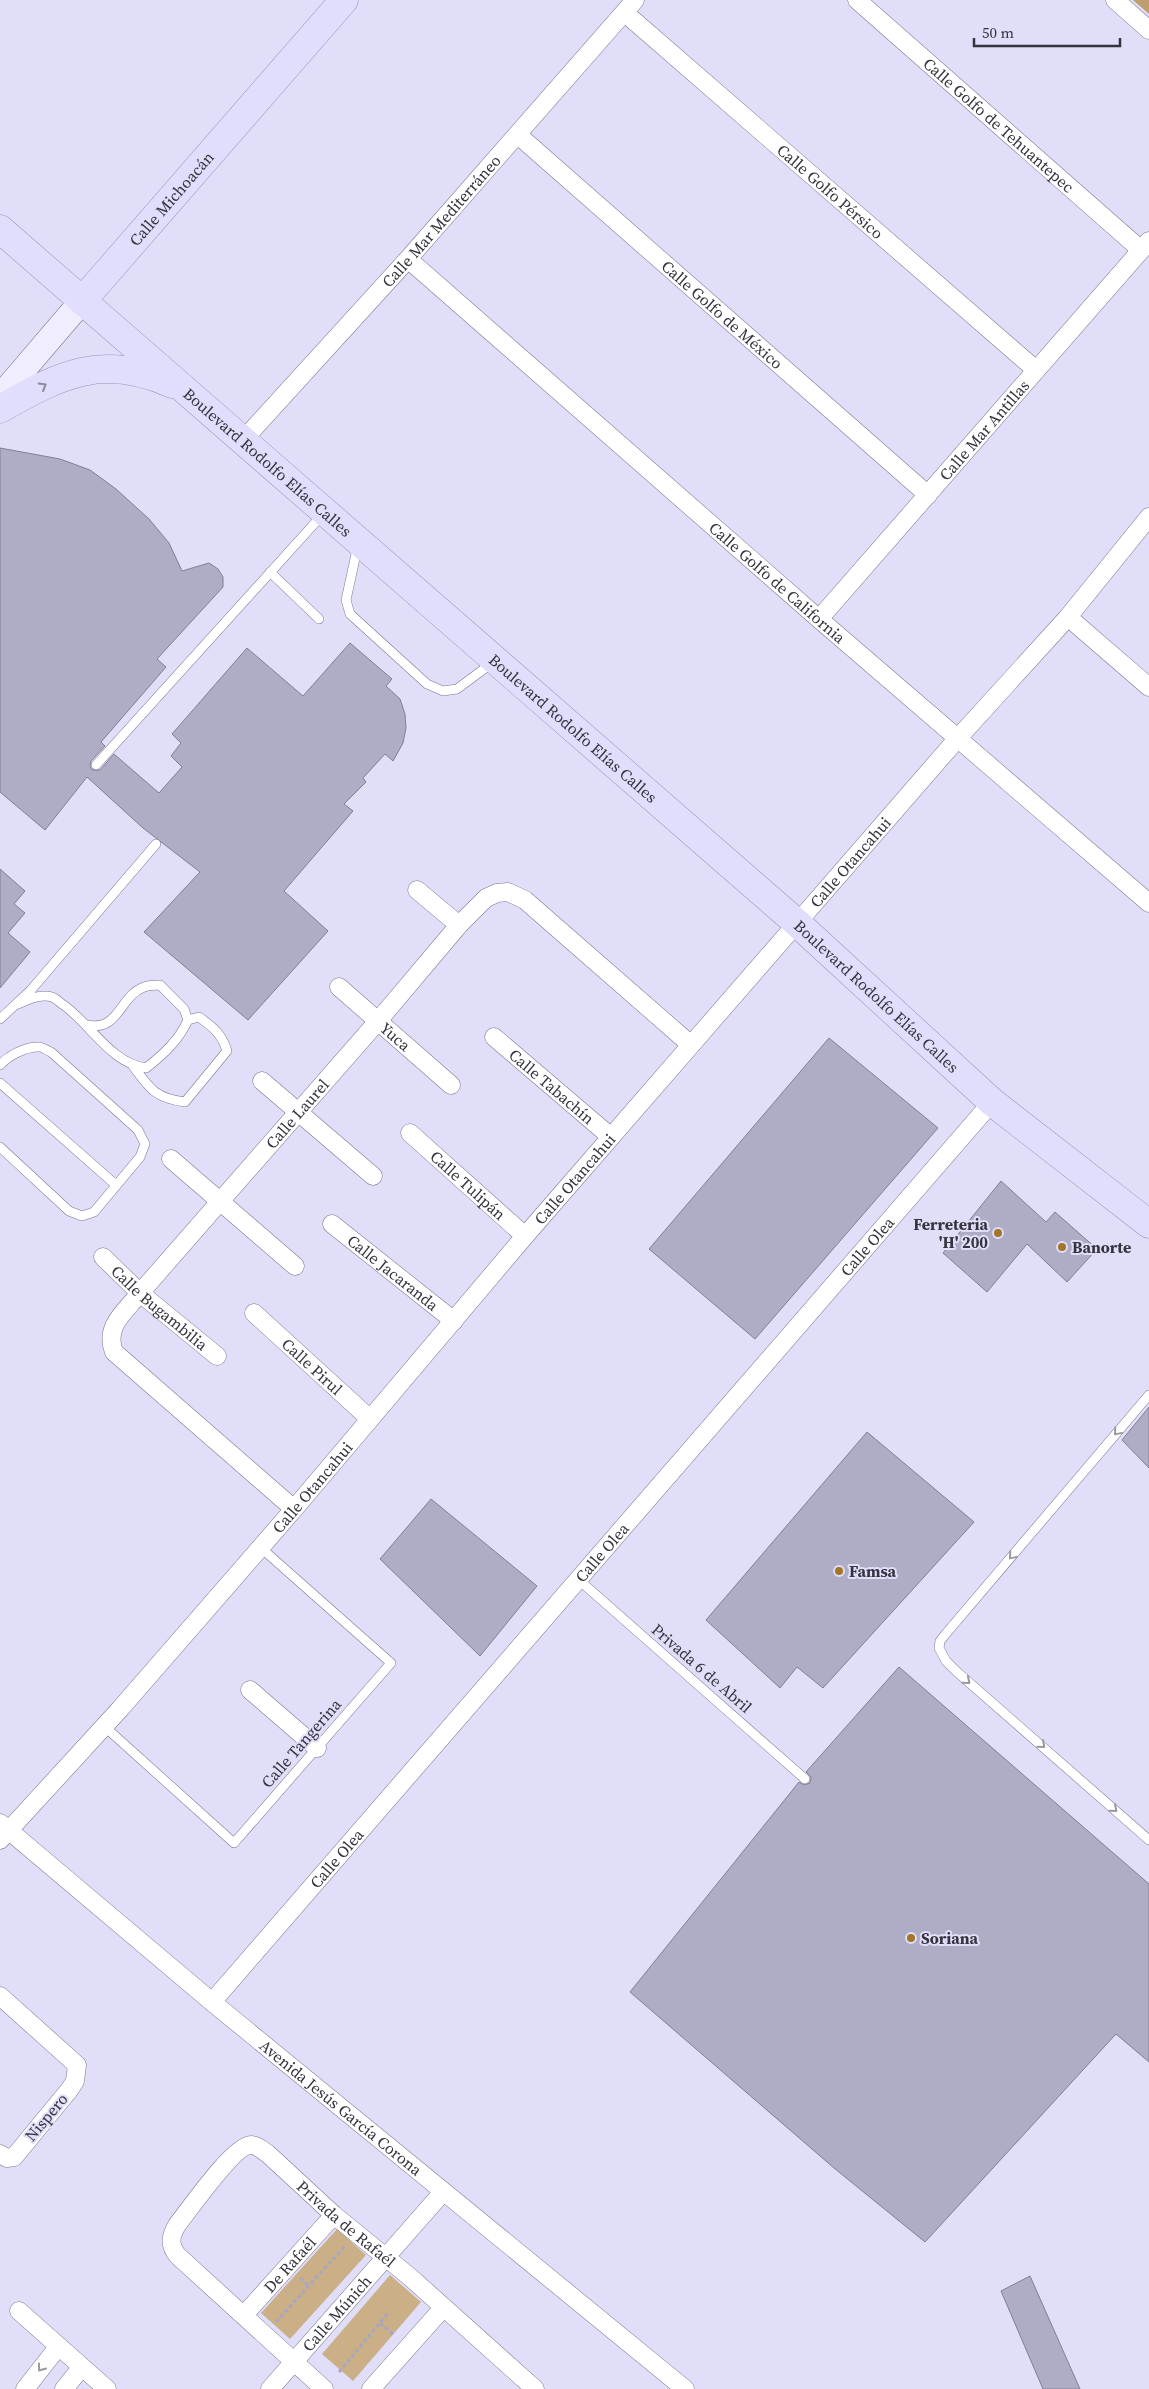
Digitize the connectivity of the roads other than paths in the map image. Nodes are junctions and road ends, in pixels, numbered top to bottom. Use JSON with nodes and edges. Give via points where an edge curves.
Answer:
{"nodes":[{"id":1,"x":344,"y":0,"type":"edge"},
{"id":2,"x":856,"y":0,"type":"edge"},
{"id":3,"x":1114,"y":0,"type":"edge"},
{"id":4,"x":630,"y":6,"type":"edge"},
{"id":5,"x":1149,"y":30,"type":"edge"},
{"id":6,"x":518,"y":135,"type":"junction"},
{"id":7,"x":0,"y":229,"type":"edge"},
{"id":8,"x":1145,"y":245,"type":"edge"},
{"id":9,"x":408,"y":259,"type":"junction"},
{"id":10,"x":82,"y":301,"type":"junction"},
{"id":11,"x":1036,"y":370,"type":"junction"},
{"id":12,"x":188,"y":391,"type":"junction"},
{"id":13,"x":0,"y":397,"type":"edge"},
{"id":14,"x":0,"y":409,"type":"edge"},
{"id":15,"x":244,"y":439,"type":"junction"},
{"id":16,"x":928,"y":495,"type":"junction"},
{"id":17,"x":326,"y":511,"type":"junction"},
{"id":18,"x":1149,"y":517,"type":"edge"},
{"id":19,"x":359,"y":540,"type":"junction"},
{"id":20,"x":270,"y":572,"type":"junction"},
{"id":21,"x":1068,"y":617,"type":"junction"},
{"id":22,"x":319,"y":619,"type":"dead end"},
{"id":23,"x":820,"y":619,"type":"junction"},
{"id":24,"x":496,"y":660,"type":"junction"},
{"id":25,"x":1149,"y":687,"type":"edge"},
{"id":26,"x":958,"y":738,"type":"junction"},
{"id":27,"x":96,"y":765,"type":"dead end"},
{"id":28,"x":156,"y":844,"type":"dead end"},
{"id":29,"x":417,"y":890,"type":"dead end"},
{"id":30,"x":1149,"y":903,"type":"edge"},
{"id":31,"x":797,"y":923,"type":"junction"},
{"id":32,"x":459,"y":925,"type":"junction"},
{"id":33,"x":339,"y":987,"type":"dead end"},
{"id":34,"x":16,"y":1005,"type":"junction"},
{"id":35,"x":0,"y":1019,"type":"edge"},
{"id":36,"x":188,"y":1020,"type":"junction"},
{"id":37,"x":378,"y":1021,"type":"junction"},
{"id":38,"x":86,"y":1025,"type":"junction"},
{"id":39,"x":494,"y":1037,"type":"dead end"},
{"id":40,"x":691,"y":1044,"type":"junction"},
{"id":41,"x":0,"y":1065,"type":"edge"},
{"id":42,"x":134,"y":1066,"type":"junction"},
{"id":43,"x":262,"y":1081,"type":"dead end"},
{"id":44,"x":0,"y":1083,"type":"edge"},
{"id":45,"x":451,"y":1085,"type":"dead end"},
{"id":46,"x":992,"y":1102,"type":"junction"},
{"id":47,"x":297,"y":1112,"type":"junction"},
{"id":48,"x":410,"y":1133,"type":"dead end"},
{"id":49,"x":611,"y":1137,"type":"junction"},
{"id":50,"x":0,"y":1147,"type":"edge"},
{"id":51,"x":171,"y":1159,"type":"dead end"},
{"id":52,"x":372,"y":1176,"type":"dead end"},
{"id":53,"x":116,"y":1185,"type":"junction"},
{"id":54,"x":218,"y":1202,"type":"junction"},
{"id":55,"x":332,"y":1224,"type":"dead end"},
{"id":56,"x":1149,"y":1224,"type":"edge"},
{"id":57,"x":525,"y":1236,"type":"junction"},
{"id":58,"x":103,"y":1257,"type":"dead end"},
{"id":59,"x":295,"y":1266,"type":"dead end"},
{"id":60,"x":140,"y":1293,"type":"junction"},
{"id":61,"x":254,"y":1313,"type":"dead end"},
{"id":62,"x":454,"y":1321,"type":"junction"},
{"id":63,"x":217,"y":1356,"type":"dead end"},
{"id":64,"x":1149,"y":1395,"type":"edge"},
{"id":65,"x":370,"y":1419,"type":"junction"},
{"id":66,"x":294,"y":1509,"type":"junction"},
{"id":67,"x":260,"y":1547,"type":"junction"},
{"id":68,"x":579,"y":1580,"type":"junction"},
{"id":69,"x":250,"y":1690,"type":"dead end"},
{"id":70,"x":104,"y":1726,"type":"junction"},
{"id":71,"x":317,"y":1748,"type":"junction"},
{"id":72,"x":805,"y":1779,"type":"dead end"},
{"id":73,"x":3,"y":1831,"type":"edge"},
{"id":74,"x":1149,"y":1840,"type":"edge"},
{"id":75,"x":0,"y":1996,"type":"edge"},
{"id":76,"x":212,"y":2002,"type":"junction"},
{"id":77,"x":2,"y":2155,"type":"edge"},
{"id":78,"x":443,"y":2192,"type":"junction"},
{"id":79,"x":334,"y":2215,"type":"junction"},
{"id":80,"x":388,"y":2257,"type":"junction"},
{"id":81,"x":443,"y":2308,"type":"junction"},
{"id":82,"x":19,"y":2311,"type":"dead end"},
{"id":83,"x":244,"y":2315,"type":"junction"},
{"id":84,"x":58,"y":2347,"type":"junction"},
{"id":85,"x":294,"y":2362,"type":"junction"},
{"id":86,"x":81,"y":2368,"type":"junction"},
{"id":87,"x":25,"y":2389,"type":"edge"},
{"id":88,"x":64,"y":2389,"type":"edge"},
{"id":89,"x":107,"y":2389,"type":"edge"},
{"id":90,"x":270,"y":2389,"type":"edge"},
{"id":91,"x":324,"y":2389,"type":"edge"},
{"id":92,"x":370,"y":2389,"type":"edge"},
{"id":93,"x":536,"y":2389,"type":"edge"},
{"id":94,"x":685,"y":2389,"type":"edge"}],
"edges":[{"from":1,"to":10,"type":"main road","name":"Calle Michoacán"},
{"from":2,"to":8,"type":"street","name":"Calle Golfo de Tehuantepec"},
{"from":3,"to":5,"type":"street"},
{"from":4,"to":6,"type":"street","name":"Calle Mar Mediterráneo"},
{"from":4,"to":11,"type":"street","name":"Calle Golfo Pérsico"},
{"from":6,"to":9,"type":"street","name":"Calle Mar Mediterráneo"},
{"from":6,"to":16,"type":"street","name":"Calle Golfo de México"},
{"from":7,"to":10,"type":"main road","name":"Boulevard Rodolfo Elías Calles"},
{"from":8,"to":11,"type":"street","name":"Calle Mar Antillas"},
{"from":9,"to":15,"type":"street","name":"Calle Mar Mediterráneo"},
{"from":9,"to":23,"type":"street","name":"Calle Golfo de California"},
{"from":10,"to":12,"type":"main road","name":"Boulevard Rodolfo Elías Calles"},
{"from":10,"to":13,"type":"main road","name":"Calle Michoacán"},
{"from":11,"to":16,"type":"street","name":"Calle Mar Antillas"},
{"from":14,"to":12,"type":"main road","one_way":true,"via":[[54,380],[95,369],[154,376]]},
{"from":12,"to":15,"type":"main road","name":"Boulevard Rodolfo Elías Calles"},
{"from":15,"to":17,"type":"main road","name":"Boulevard Rodolfo Elías Calles"},
{"from":16,"to":23,"type":"street","name":"Calle Mar Antillas"},
{"from":17,"to":19,"type":"main road","name":"Boulevard Rodolfo Elías Calles"},
{"from":17,"to":20,"type":"lane"},
{"from":18,"to":21,"type":"street","name":"Calle Otancahui"},
{"from":19,"to":24,"type":"main road","name":"Boulevard Rodolfo Elías Calles"},
{"from":19,"to":24,"type":"lane","via":[[346,600],[350,614],[427,684],[443,691],[457,688]]},
{"from":20,"to":22,"type":"lane"},
{"from":20,"to":27,"type":"lane"},
{"from":21,"to":25,"type":"street"},
{"from":21,"to":26,"type":"street","name":"Calle Otancahui"},
{"from":23,"to":26,"type":"street","name":"Calle Golfo de California"},
{"from":24,"to":31,"type":"main road","name":"Boulevard Rodolfo Elías Calles"},
{"from":26,"to":30,"type":"street","name":"Calle Golfo de California"},
{"from":26,"to":31,"type":"street","name":"Calle Otancahui"},
{"from":28,"to":34,"type":"lane"},
{"from":29,"to":32,"type":"street"},
{"from":31,"to":40,"type":"street","name":"Calle Otancahui"},
{"from":31,"to":46,"type":"main road","name":"Boulevard Rodolfo Elías Calles"},
{"from":32,"to":37,"type":"street","name":"Calle Laurel"},
{"from":32,"to":40,"type":"street","name":"Calle Laurel","via":[[486,898],[497,893],[508,892],[525,900]]},
{"from":33,"to":37,"type":"street","name":"Yuca"},
{"from":34,"to":35,"type":"lane"},
{"from":34,"to":38,"type":"lane","via":[[35,997],[52,997]]},
{"from":36,"to":38,"type":"lane","via":[[184,1009],[160,985],[144,986],[133,993],[107,1024],[97,1027]]},
{"from":36,"to":42,"type":"lane","via":[[181,1034],[162,1056],[146,1068]]},
{"from":36,"to":42,"type":"lane","via":[[199,1016],[215,1028],[224,1039],[227,1051],[185,1102],[159,1096],[150,1090]]},
{"from":37,"to":45,"type":"street","name":"Yuca"},
{"from":37,"to":47,"type":"street","name":"Calle Laurel"},
{"from":38,"to":42,"type":"lane","via":[[119,1058]]},
{"from":39,"to":49,"type":"street","name":"Calle Tabachín"},
{"from":40,"to":49,"type":"street","name":"Calle Otancahui"},
{"from":41,"to":53,"type":"lane","via":[[7,1057],[24,1050],[40,1048],[52,1052],[138,1130],[146,1144],[140,1157]]},
{"from":43,"to":47,"type":"street"},
{"from":44,"to":53,"type":"lane"},
{"from":46,"to":56,"type":"main road","name":"Boulevard Rodolfo Elías Calles"},
{"from":46,"to":68,"type":"street","name":"Calle Olea"},
{"from":47,"to":52,"type":"street"},
{"from":47,"to":54,"type":"street","name":"Calle Laurel"},
{"from":48,"to":57,"type":"street","name":"Calle Tulipán"},
{"from":49,"to":57,"type":"street","name":"Calle Otancahui"},
{"from":50,"to":53,"type":"lane","via":[[69,1211],[82,1216],[94,1212]]},
{"from":51,"to":54,"type":"street"},
{"from":54,"to":59,"type":"street"},
{"from":54,"to":60,"type":"street","name":"Calle Laurel"},
{"from":55,"to":62,"type":"street","name":"Calle Jacaranda"},
{"from":57,"to":62,"type":"street","name":"Calle Otancahui"},
{"from":58,"to":60,"type":"street","name":"Calle Bugambilia"},
{"from":60,"to":63,"type":"street","name":"Calle Bugambilia"},
{"from":60,"to":66,"type":"street","name":"Calle Laurel","via":[[112,1328],[110,1340],[114,1352]]},
{"from":61,"to":65,"type":"street","name":"Calle Pirul"},
{"from":62,"to":65,"type":"street","name":"Calle Otancahui"},
{"from":64,"to":74,"type":"lane","one_way":true,"via":[[949,1630],[938,1648],[956,1671]]},
{"from":65,"to":66,"type":"street","name":"Calle Otancahui"},
{"from":66,"to":67,"type":"street","name":"Calle Otancahui"},
{"from":67,"to":70,"type":"street","name":"Calle Otancahui"},
{"from":67,"to":71,"type":"lane","name":"Calle Tangerina","via":[[391,1663]]},
{"from":68,"to":72,"type":"lane","name":"Privada 6 de Abril"},
{"from":68,"to":76,"type":"street","name":"Calle Olea"},
{"from":69,"to":71,"type":"street"},
{"from":70,"to":71,"type":"lane","name":"Calle Tangerina","via":[[234,1843]]},
{"from":70,"to":73,"type":"street","name":"Calle Otancahui"},
{"from":73,"to":76,"type":"street","name":"Avenida Jesús García Corona"},
{"from":75,"to":77,"type":"street","name":"Nispero","via":[[78,2066],[75,2081],[56,2107],[14,2156]]},
{"from":76,"to":78,"type":"street","name":"Avenida Jesús García Corona"},
{"from":78,"to":80,"type":"street","name":"Calle Múnich"},
{"from":78,"to":94,"type":"street","name":"Avenida Jesús García Corona"},
{"from":79,"to":80,"type":"street","name":"Privada de Rafaél"},
{"from":79,"to":83,"type":"street","name":"De Rafaél"},
{"from":79,"to":83,"type":"street","name":"Privada de Rafaél","via":[[258,2147],[251,2145],[230,2158],[177,2225],[170,2240],[178,2256]]},
{"from":80,"to":81,"type":"street","name":"Privada de Rafaél"},
{"from":80,"to":85,"type":"street","name":"Calle Múnich"},
{"from":81,"to":92,"type":"street"},
{"from":81,"to":93,"type":"street","name":"Privada de Rafaél"},
{"from":82,"to":84,"type":"street"},
{"from":83,"to":85,"type":"street"},
{"from":84,"to":86,"type":"street"},
{"from":84,"to":87,"type":"street","one_way":true},
{"from":85,"to":90,"type":"street","name":"Calle Múnich"},
{"from":85,"to":91,"type":"street"},
{"from":86,"to":88,"type":"street"},
{"from":86,"to":89,"type":"street"}]}
